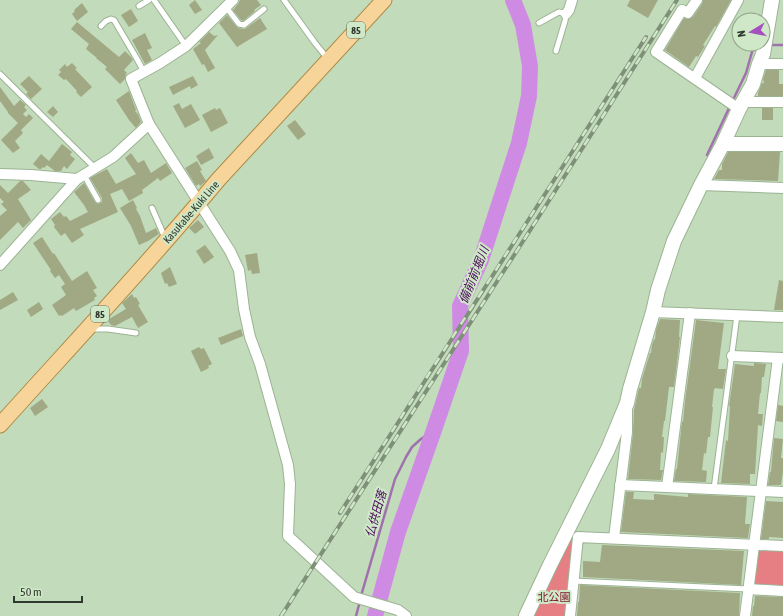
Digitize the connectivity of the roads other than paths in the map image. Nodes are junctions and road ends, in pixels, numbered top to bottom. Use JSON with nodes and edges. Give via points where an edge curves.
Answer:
{"nodes":[{"id":1,"x":149,"y":0,"type":"edge"},
{"id":2,"x":154,"y":0,"type":"edge"},
{"id":3,"x":284,"y":0,"type":"edge"},
{"id":4,"x":384,"y":0,"type":"edge"},
{"id":5,"x":572,"y":0,"type":"edge"},
{"id":6,"x":696,"y":0,"type":"edge"},
{"id":7,"x":738,"y":0,"type":"edge"},
{"id":8,"x":772,"y":0,"type":"edge"},
{"id":9,"x":230,"y":4,"type":"edge"},
{"id":10,"x":139,"y":6,"type":"dead end"},
{"id":11,"x":264,"y":9,"type":"dead end"},
{"id":12,"x":566,"y":14,"type":"junction"},
{"id":13,"x":539,"y":22,"type":"dead end"},
{"id":14,"x":101,"y":26,"type":"dead end"},
{"id":15,"x":186,"y":46,"type":"junction"},
{"id":16,"x":556,"y":52,"type":"dead end"},
{"id":17,"x":329,"y":60,"type":"junction"},
{"id":18,"x":759,"y":64,"type":"junction"},
{"id":19,"x":783,"y":64,"type":"edge"},
{"id":20,"x":144,"y":72,"type":"junction"},
{"id":21,"x":0,"y":74,"type":"edge"},
{"id":22,"x":695,"y":78,"type":"junction"},
{"id":23,"x":783,"y":102,"type":"edge"},
{"id":24,"x":741,"y":106,"type":"junction"},
{"id":25,"x":150,"y":124,"type":"junction"},
{"id":26,"x":724,"y":144,"type":"junction"},
{"id":27,"x":783,"y":144,"type":"edge"},
{"id":28,"x":95,"y":168,"type":"junction"},
{"id":29,"x":0,"y":174,"type":"edge"},
{"id":30,"x":80,"y":177,"type":"junction"},
{"id":31,"x":701,"y":185,"type":"junction"},
{"id":32,"x":783,"y":188,"type":"edge"},
{"id":33,"x":98,"y":200,"type":"dead end"},
{"id":34,"x":199,"y":203,"type":"junction"},
{"id":35,"x":152,"y":208,"type":"dead end"},
{"id":36,"x":166,"y":240,"type":"junction"},
{"id":37,"x":0,"y":265,"type":"edge"},
{"id":38,"x":653,"y":312,"type":"junction"},
{"id":39,"x":690,"y":314,"type":"junction"},
{"id":40,"x":737,"y":315,"type":"junction"},
{"id":41,"x":783,"y":317,"type":"edge"},
{"id":42,"x":87,"y":329,"type":"junction"},
{"id":43,"x":136,"y":333,"type":"dead end"},
{"id":44,"x":732,"y":356,"type":"junction"},
{"id":45,"x":780,"y":358,"type":"edge"},
{"id":46,"x":627,"y":403,"type":"junction"},
{"id":47,"x":0,"y":425,"type":"edge"},
{"id":48,"x":620,"y":485,"type":"junction"},
{"id":49,"x":667,"y":487,"type":"junction"},
{"id":50,"x":714,"y":489,"type":"junction"},
{"id":51,"x":760,"y":491,"type":"junction"},
{"id":52,"x":783,"y":492,"type":"edge"},
{"id":53,"x":614,"y":538,"type":"junction"},
{"id":54,"x":754,"y":545,"type":"junction"},
{"id":55,"x":783,"y":546,"type":"edge"},
{"id":56,"x":573,"y":581,"type":"junction"},
{"id":57,"x":748,"y":589,"type":"junction"},
{"id":58,"x":783,"y":591,"type":"edge"},
{"id":59,"x":402,"y":613,"type":"edge"},
{"id":60,"x":526,"y":616,"type":"edge"},
{"id":61,"x":570,"y":616,"type":"edge"},
{"id":62,"x":745,"y":616,"type":"edge"}],
"edges":[{"from":1,"to":10,"type":"lane"},
{"from":2,"to":15,"type":"lane"},
{"from":3,"to":17,"type":"lane"},
{"from":4,"to":17,"type":"main road","name":"Kasukabe-Kuki Line","number":"85"},
{"from":5,"to":12,"type":"street"},
{"from":6,"to":22,"type":"street","via":[[688,13],[682,10],[656,52]]},
{"from":7,"to":22,"type":"street"},
{"from":8,"to":18,"type":"street"},
{"from":9,"to":11,"type":"lane","via":[[239,24],[244,25]]},
{"from":9,"to":15,"type":"street"},
{"from":12,"to":13,"type":"lane","via":[[559,12]]},
{"from":12,"to":16,"type":"lane"},
{"from":14,"to":20,"type":"lane","via":[[106,21],[114,20]]},
{"from":15,"to":20,"type":"street"},
{"from":17,"to":34,"type":"main road","name":"Kasukabe-Kuki Line","number":"85"},
{"from":18,"to":19,"type":"street"},
{"from":18,"to":24,"type":"street","via":[[753,84]]},
{"from":20,"to":25,"type":"street","via":[[131,79]]},
{"from":21,"to":28,"type":"lane"},
{"from":22,"to":24,"type":"street"},
{"from":23,"to":24,"type":"street"},
{"from":24,"to":26,"type":"street"},
{"from":25,"to":28,"type":"street","via":[[113,157]]},
{"from":25,"to":34,"type":"street"},
{"from":26,"to":27,"type":"street"},
{"from":26,"to":31,"type":"street"},
{"from":28,"to":30,"type":"street"},
{"from":29,"to":30,"type":"street"},
{"from":30,"to":33,"type":"lane"},
{"from":30,"to":37,"type":"street"},
{"from":31,"to":32,"type":"street"},
{"from":31,"to":38,"type":"street","via":[[674,241]]},
{"from":34,"to":36,"type":"main road","name":"Kasukabe-Kuki Line","number":"85"},
{"from":34,"to":59,"type":"street","via":[[230,251],[239,270],[250,337],[288,465],[288,536],[354,597]]},
{"from":35,"to":36,"type":"lane"},
{"from":36,"to":42,"type":"main road","name":"Kasukabe-Kuki Line","number":"85"},
{"from":38,"to":39,"type":"street"},
{"from":38,"to":46,"type":"street"},
{"from":39,"to":40,"type":"street"},
{"from":39,"to":49,"type":"street"},
{"from":40,"to":41,"type":"street"},
{"from":40,"to":44,"type":"lane"},
{"from":42,"to":43,"type":"lane"},
{"from":42,"to":47,"type":"main road","name":"Kasukabe-Kuki Line","number":"85"},
{"from":44,"to":45,"type":"street"},
{"from":44,"to":50,"type":"lane"},
{"from":45,"to":51,"type":"street"},
{"from":46,"to":48,"type":"street","via":[[627,432]]},
{"from":46,"to":60,"type":"street","via":[[608,449]]},
{"from":48,"to":49,"type":"street"},
{"from":48,"to":53,"type":"street"},
{"from":49,"to":50,"type":"street"},
{"from":50,"to":51,"type":"street"},
{"from":51,"to":52,"type":"street"},
{"from":51,"to":54,"type":"street"},
{"from":53,"to":54,"type":"street"},
{"from":53,"to":56,"type":"street","via":[[578,537]]},
{"from":54,"to":55,"type":"street"},
{"from":54,"to":57,"type":"street"},
{"from":56,"to":57,"type":"lane"},
{"from":56,"to":61,"type":"street"},
{"from":57,"to":58,"type":"street"},
{"from":57,"to":62,"type":"street"}]}
